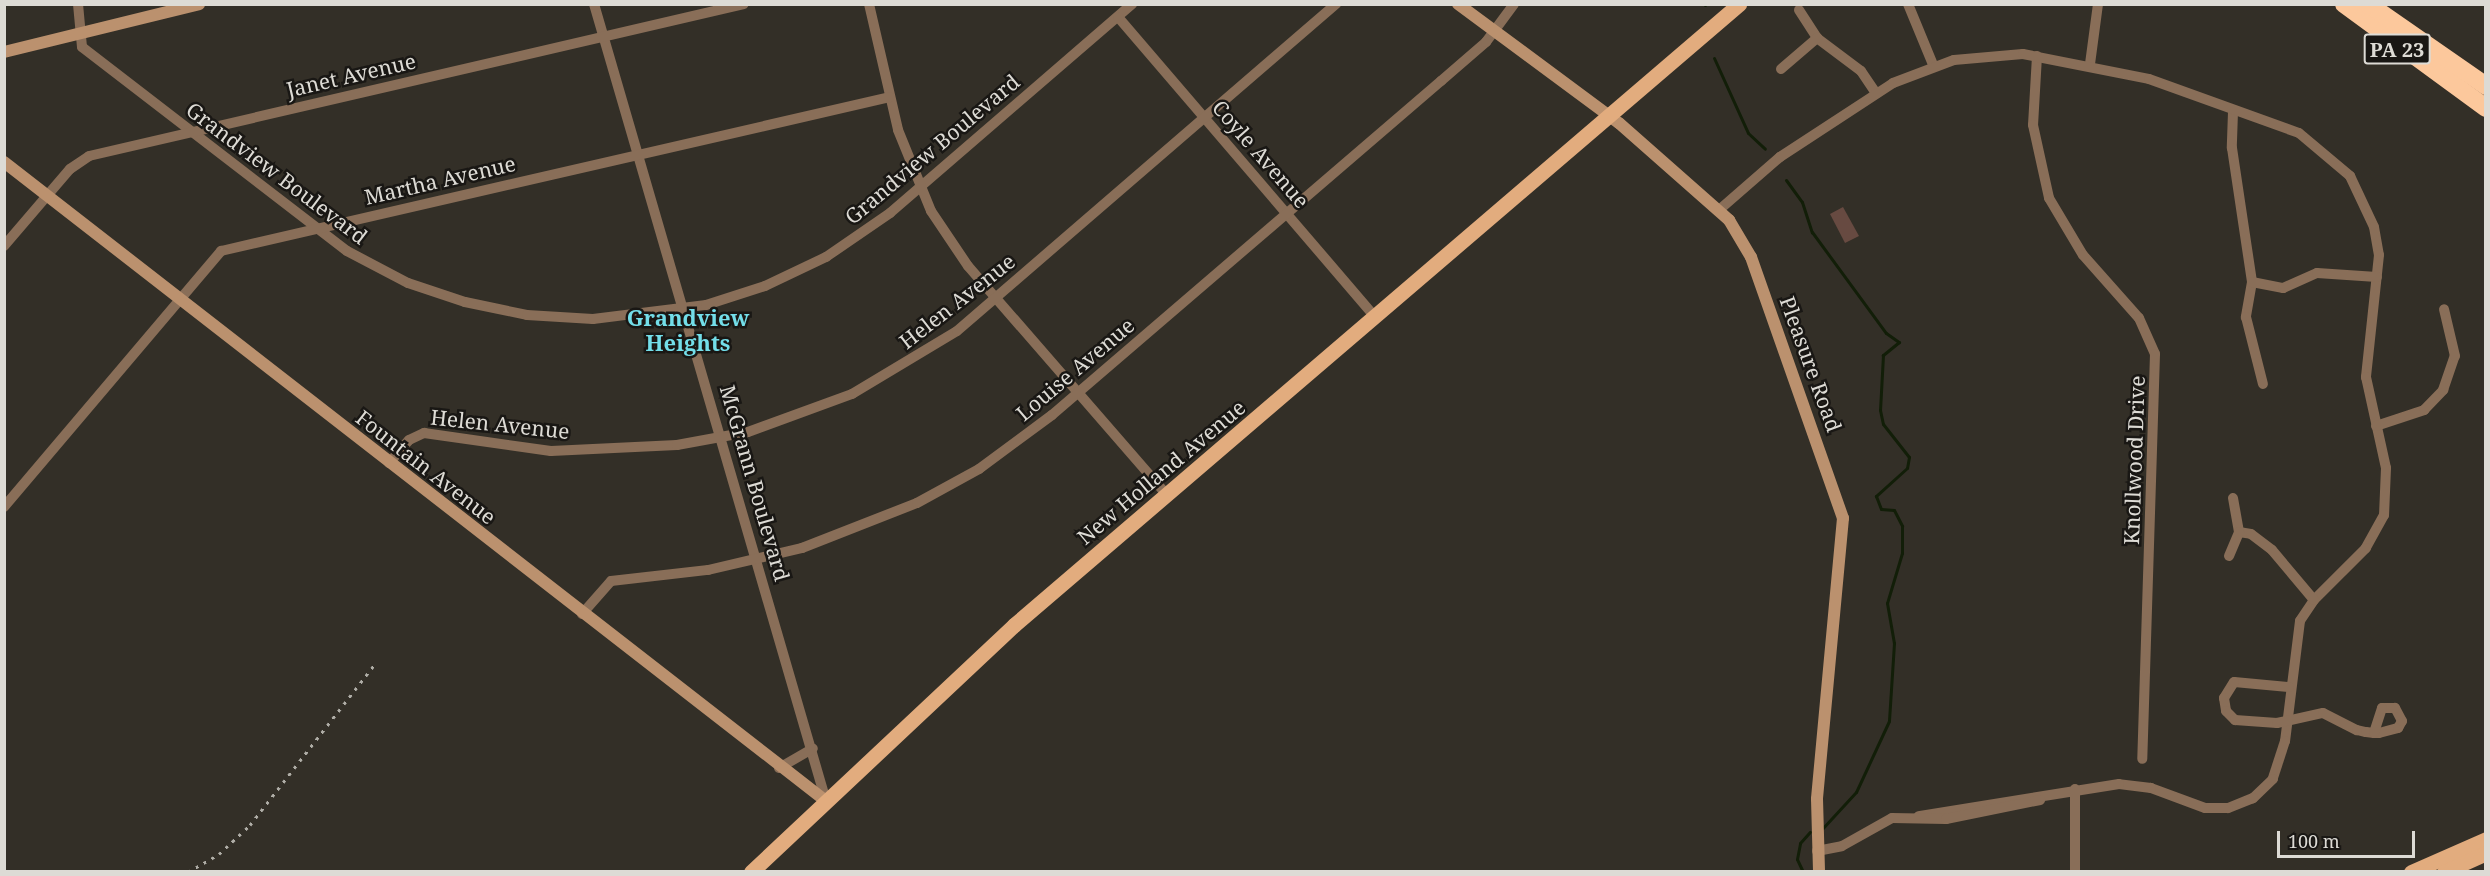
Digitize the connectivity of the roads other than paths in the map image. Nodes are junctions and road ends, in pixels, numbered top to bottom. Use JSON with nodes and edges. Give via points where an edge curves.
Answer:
{"nodes":[{"id":1,"x":78,"y":4,"type":"edge"},
{"id":2,"x":199,"y":4,"type":"edge"},
{"id":3,"x":594,"y":4,"type":"edge"},
{"id":4,"x":744,"y":4,"type":"edge"},
{"id":5,"x":869,"y":4,"type":"edge"},
{"id":6,"x":1132,"y":4,"type":"edge"},
{"id":7,"x":1336,"y":4,"type":"edge"},
{"id":8,"x":1458,"y":4,"type":"edge"},
{"id":9,"x":1514,"y":4,"type":"edge"},
{"id":10,"x":1739,"y":4,"type":"edge"},
{"id":11,"x":1908,"y":4,"type":"edge"},
{"id":12,"x":2098,"y":4,"type":"edge"},
{"id":13,"x":2329,"y":4,"type":"edge"},
{"id":14,"x":2344,"y":4,"type":"edge"},
{"id":15,"x":2368,"y":4,"type":"edge"},
{"id":16,"x":2388,"y":4,"type":"edge"},
{"id":17,"x":1799,"y":10,"type":"dead end"},
{"id":18,"x":1118,"y":17,"type":"junction"},
{"id":19,"x":1494,"y":32,"type":"junction"},
{"id":20,"x":80,"y":34,"type":"junction"},
{"id":21,"x":604,"y":37,"type":"junction"},
{"id":22,"x":1817,"y":38,"type":"junction"},
{"id":23,"x":4,"y":52,"type":"edge"},
{"id":24,"x":2037,"y":56,"type":"junction"},
{"id":25,"x":2090,"y":64,"type":"junction"},
{"id":26,"x":1934,"y":67,"type":"junction"},
{"id":27,"x":1781,"y":69,"type":"dead end"},
{"id":28,"x":2463,"y":70,"type":"junction"},
{"id":29,"x":2486,"y":86,"type":"edge"},
{"id":30,"x":1876,"y":93,"type":"junction"},
{"id":31,"x":2466,"y":94,"type":"junction"},
{"id":32,"x":890,"y":97,"type":"junction"},
{"id":33,"x":2486,"y":108,"type":"edge"},
{"id":34,"x":2233,"y":112,"type":"junction"},
{"id":35,"x":1608,"y":116,"type":"junction"},
{"id":36,"x":1205,"y":119,"type":"junction"},
{"id":37,"x":190,"y":132,"type":"junction"},
{"id":38,"x":638,"y":154,"type":"junction"},
{"id":39,"x":4,"y":162,"type":"edge"},
{"id":40,"x":919,"y":188,"type":"junction"},
{"id":41,"x":48,"y":195,"type":"junction"},
{"id":42,"x":1719,"y":210,"type":"junction"},
{"id":43,"x":1287,"y":214,"type":"junction"},
{"id":44,"x":314,"y":229,"type":"junction"},
{"id":45,"x":4,"y":246,"type":"edge"},
{"id":46,"x":2377,"y":277,"type":"junction"},
{"id":47,"x":2252,"y":282,"type":"junction"},
{"id":48,"x":996,"y":298,"type":"junction"},
{"id":49,"x":180,"y":299,"type":"junction"},
{"id":50,"x":2444,"y":309,"type":"dead end"},
{"id":51,"x":684,"y":310,"type":"junction"},
{"id":52,"x":1375,"y":317,"type":"junction"},
{"id":53,"x":2263,"y":384,"type":"dead end"},
{"id":54,"x":1078,"y":393,"type":"junction"},
{"id":55,"x":2376,"y":426,"type":"junction"},
{"id":56,"x":722,"y":437,"type":"junction"},
{"id":57,"x":389,"y":463,"type":"junction"},
{"id":58,"x":1168,"y":496,"type":"junction"},
{"id":59,"x":2233,"y":498,"type":"dead end"},
{"id":60,"x":4,"y":507,"type":"edge"},
{"id":61,"x":2239,"y":532,"type":"junction"},
{"id":62,"x":2229,"y":556,"type":"dead end"},
{"id":63,"x":758,"y":560,"type":"junction"},
{"id":64,"x":2314,"y":600,"type":"junction"},
{"id":65,"x":582,"y":614,"type":"junction"},
{"id":66,"x":2289,"y":687,"type":"junction"},
{"id":67,"x":2287,"y":721,"type":"junction"},
{"id":68,"x":2374,"y":732,"type":"dead end"},
{"id":69,"x":813,"y":748,"type":"junction"},
{"id":70,"x":2142,"y":759,"type":"dead end"},
{"id":71,"x":779,"y":768,"type":"junction"},
{"id":72,"x":2075,"y":789,"type":"junction"},
{"id":73,"x":826,"y":801,"type":"junction"},
{"id":74,"x":2485,"y":846,"type":"edge"},
{"id":75,"x":1817,"y":851,"type":"junction"},
{"id":76,"x":751,"y":872,"type":"edge"},
{"id":77,"x":1818,"y":872,"type":"edge"},
{"id":78,"x":2075,"y":872,"type":"edge"},
{"id":79,"x":2411,"y":872,"type":"edge"},
{"id":80,"x":2444,"y":872,"type":"edge"}],
"edges":[{"from":1,"to":20,"type":"street"},
{"from":2,"to":20,"type":"street"},
{"from":3,"to":21,"type":"street","name":"McGrann Boulevard"},
{"from":4,"to":21,"type":"street","name":"Janet Avenue"},
{"from":5,"to":32,"type":"street"},
{"from":6,"to":18,"type":"street","name":"Grandview Boulevard"},
{"from":7,"to":36,"type":"street","name":"Helen Avenue"},
{"from":8,"to":19,"type":"street","name":"Pleasure Road"},
{"from":9,"to":19,"type":"street","name":"Louise Avenue"},
{"from":10,"to":35,"type":"main road","name":"New Holland Avenue"},
{"from":11,"to":26,"type":"street"},
{"from":12,"to":25,"type":"street"},
{"from":13,"to":31,"type":"highway","number":"PA 23"},
{"from":14,"to":31,"type":"highway"},
{"from":15,"to":28,"type":"highway"},
{"from":16,"to":28,"type":"highway","number":"PA 23"},
{"from":17,"to":22,"type":"street"},
{"from":18,"to":36,"type":"street","name":"Coyle Avenue"},
{"from":18,"to":40,"type":"street","name":"Grandview Boulevard"},
{"from":19,"to":35,"type":"street","name":"Pleasure Road"},
{"from":19,"to":43,"type":"street","name":"Louise Avenue"},
{"from":20,"to":23,"type":"street"},
{"from":20,"to":37,"type":"street","name":"Grandview Boulevard","via":[[82,47]]},
{"from":21,"to":37,"type":"street","name":"Janet Avenue"},
{"from":21,"to":38,"type":"street","name":"McGrann Boulevard"},
{"from":22,"to":27,"type":"street"},
{"from":22,"to":30,"type":"street","via":[[1851,62]]},
{"from":24,"to":25,"type":"street"},
{"from":24,"to":26,"type":"street","via":[[1980,55]]},
{"from":24,"to":70,"type":"street","name":"Knollwood Drive","via":[[2033,126],[2049,198],[2083,255],[2139,318],[2155,354]]},
{"from":25,"to":34,"type":"street","via":[[2149,79]]},
{"from":26,"to":30,"type":"street"},
{"from":28,"to":29,"type":"highway"},
{"from":30,"to":42,"type":"street","via":[[1780,157]]},
{"from":31,"to":33,"type":"highway"},
{"from":32,"to":38,"type":"street","name":"Martha Avenue"},
{"from":32,"to":40,"type":"street"},
{"from":34,"to":46,"type":"street","via":[[2289,128],[2335,159],[2368,207],[2377,238]]},
{"from":34,"to":47,"type":"street","via":[[2232,148]]},
{"from":35,"to":42,"type":"street","name":"Pleasure Road"},
{"from":35,"to":52,"type":"main road","name":"New Holland Avenue"},
{"from":36,"to":43,"type":"street","name":"Coyle Avenue"},
{"from":36,"to":48,"type":"street","name":"Helen Avenue"},
{"from":37,"to":41,"type":"street","name":"Janet Avenue","via":[[89,156]]},
{"from":37,"to":44,"type":"street","name":"Grandview Boulevard"},
{"from":38,"to":44,"type":"street","name":"Martha Avenue"},
{"from":38,"to":51,"type":"street","name":"McGrann Boulevard"},
{"from":39,"to":41,"type":"street","name":"Fountain Avenue"},
{"from":40,"to":48,"type":"street","via":[[951,242]]},
{"from":40,"to":51,"type":"street","name":"Grandview Boulevard","via":[[870,229],[796,273]]},
{"from":41,"to":45,"type":"street","name":"Janet Avenue"},
{"from":41,"to":49,"type":"street","name":"Fountain Avenue"},
{"from":42,"to":75,"type":"street","name":"Pleasure Road","via":[[1751,257],[1842,509]]},
{"from":43,"to":52,"type":"street","name":"Coyle Avenue"},
{"from":43,"to":54,"type":"street","name":"Louise Avenue"},
{"from":44,"to":49,"type":"street","name":"Martha Avenue","via":[[221,251]]},
{"from":44,"to":51,"type":"street","name":"Grandview Boulevard","via":[[408,283],[496,310],[593,319]]},
{"from":46,"to":47,"type":"street","via":[[2317,273],[2283,288]]},
{"from":46,"to":55,"type":"street","via":[[2366,365]]},
{"from":47,"to":53,"type":"street","via":[[2246,317]]},
{"from":48,"to":54,"type":"street"},
{"from":48,"to":56,"type":"street","name":"Helen Avenue","via":[[937,345],[875,382],[778,423]]},
{"from":49,"to":57,"type":"street","name":"Fountain Avenue"},
{"from":49,"to":60,"type":"street","name":"Martha Avenue"},
{"from":50,"to":55,"type":"street","via":[[2455,356],[2443,390],[2424,410]]},
{"from":51,"to":56,"type":"street","name":"McGrann Boulevard"},
{"from":52,"to":58,"type":"main road","name":"New Holland Avenue"},
{"from":54,"to":58,"type":"street"},
{"from":54,"to":63,"type":"street","name":"Louise Avenue","via":[[950,487],[861,528]]},
{"from":55,"to":64,"type":"street","via":[[2386,468],[2384,515],[2367,548]]},
{"from":56,"to":57,"type":"street","name":"Helen Avenue","via":[[584,452],[424,433],[409,440]]},
{"from":56,"to":63,"type":"street","name":"McGrann Boulevard"},
{"from":57,"to":65,"type":"street","name":"Fountain Avenue"},
{"from":58,"to":73,"type":"main road","name":"New Holland Avenue","via":[[999,638]]},
{"from":59,"to":61,"type":"street"},
{"from":61,"to":62,"type":"street"},
{"from":61,"to":64,"type":"street","via":[[2251,534],[2272,550]]},
{"from":63,"to":65,"type":"street","name":"Louise Avenue","via":[[610,581]]},
{"from":63,"to":69,"type":"street","name":"McGrann Boulevard"},
{"from":64,"to":66,"type":"street","via":[[2295,636]]},
{"from":65,"to":71,"type":"street","name":"Fountain Avenue"},
{"from":66,"to":67,"type":"street"},
{"from":66,"to":67,"type":"street","via":[[2239,681],[2224,698],[2235,720]]},
{"from":67,"to":68,"type":"street","via":[[2323,713]]},
{"from":67,"to":72,"type":"street","via":[[2272,779],[2241,804],[2205,808],[2136,785]]},
{"from":69,"to":71,"type":"street"},
{"from":69,"to":73,"type":"street","name":"McGrann Boulevard"},
{"from":71,"to":73,"type":"street","name":"Fountain Avenue"},
{"from":72,"to":75,"type":"street","via":[[1892,818],[1842,846]]},
{"from":72,"to":78,"type":"street"},
{"from":73,"to":76,"type":"main road","name":"New Holland Avenue"},
{"from":74,"to":79,"type":"main road"},
{"from":74,"to":80,"type":"main road"},
{"from":75,"to":77,"type":"street","name":"Pleasure Road"}]}
